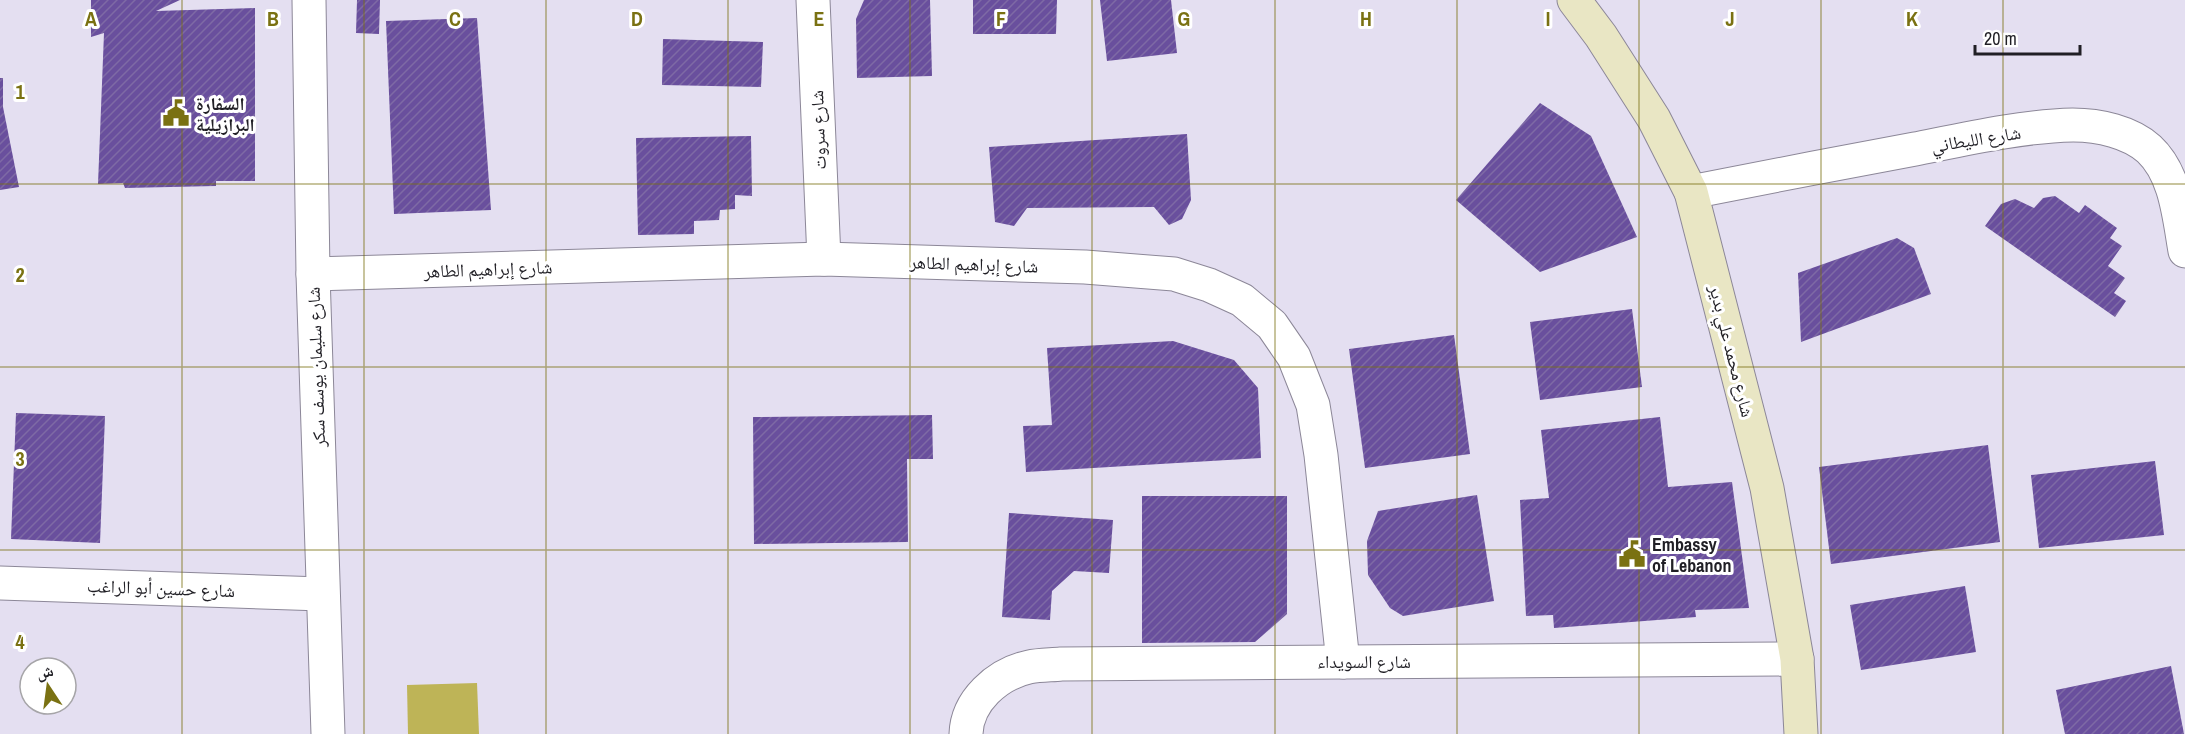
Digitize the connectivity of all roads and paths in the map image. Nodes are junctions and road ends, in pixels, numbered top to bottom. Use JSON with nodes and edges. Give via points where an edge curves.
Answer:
{"nodes":[{"id":1,"x":309,"y":0,"type":"edge"},
{"id":2,"x":813,"y":0,"type":"edge"},
{"id":3,"x":1574,"y":0,"type":"edge"},
{"id":4,"x":1691,"y":192,"type":"junction"},
{"id":5,"x":2185,"y":251,"type":"edge"},
{"id":6,"x":824,"y":260,"type":"junction"},
{"id":7,"x":313,"y":274,"type":"junction"},
{"id":8,"x":0,"y":583,"type":"edge"},
{"id":9,"x":322,"y":594,"type":"junction"},
{"id":10,"x":1797,"y":659,"type":"junction"},
{"id":11,"x":1343,"y":662,"type":"junction"},
{"id":12,"x":328,"y":734,"type":"edge"},
{"id":13,"x":966,"y":734,"type":"edge"},
{"id":14,"x":1801,"y":734,"type":"edge"}],
"edges":[{"from":1,"to":7,"type":"street","name":"شارع سليمان يوسف سكر"},
{"from":2,"to":6,"type":"street","name":"شارع سروت"},
{"from":3,"to":4,"type":"street","name":"شارع محمد علي بدير","via":[[1654,119]]},
{"from":4,"to":5,"type":"street","name":"شارع الليطاني","via":[[1973,138],[2073,125],[2100,128],[2129,135],[2150,150],[2166,172],[2177,204]]},
{"from":4,"to":10,"type":"street","name":"شارع محمد علي بدير","via":[[1767,488]]},
{"from":6,"to":7,"type":"street","name":"شارع إبراهيم الطاهر"},
{"from":6,"to":11,"type":"street","name":"شارع إبراهيم الطاهر","via":[[1085,267],[1174,274],[1242,300],[1278,333],[1294,357],[1313,405]]},
{"from":7,"to":9,"type":"street","name":"شارع سليمان يوسف سكر"},
{"from":8,"to":9,"type":"street","name":"شارع حسين أبو الراغب"},
{"from":9,"to":12,"type":"street","name":"شارع سليمان يوسف سكر"},
{"from":10,"to":11,"type":"street","name":"شارع السويداء"},
{"from":10,"to":14,"type":"street","name":"شارع محمد علي بدير"},
{"from":11,"to":13,"type":"street","name":"شارع السويداء","via":[[1028,667],[998,679],[977,700],[966,723]]}]}
